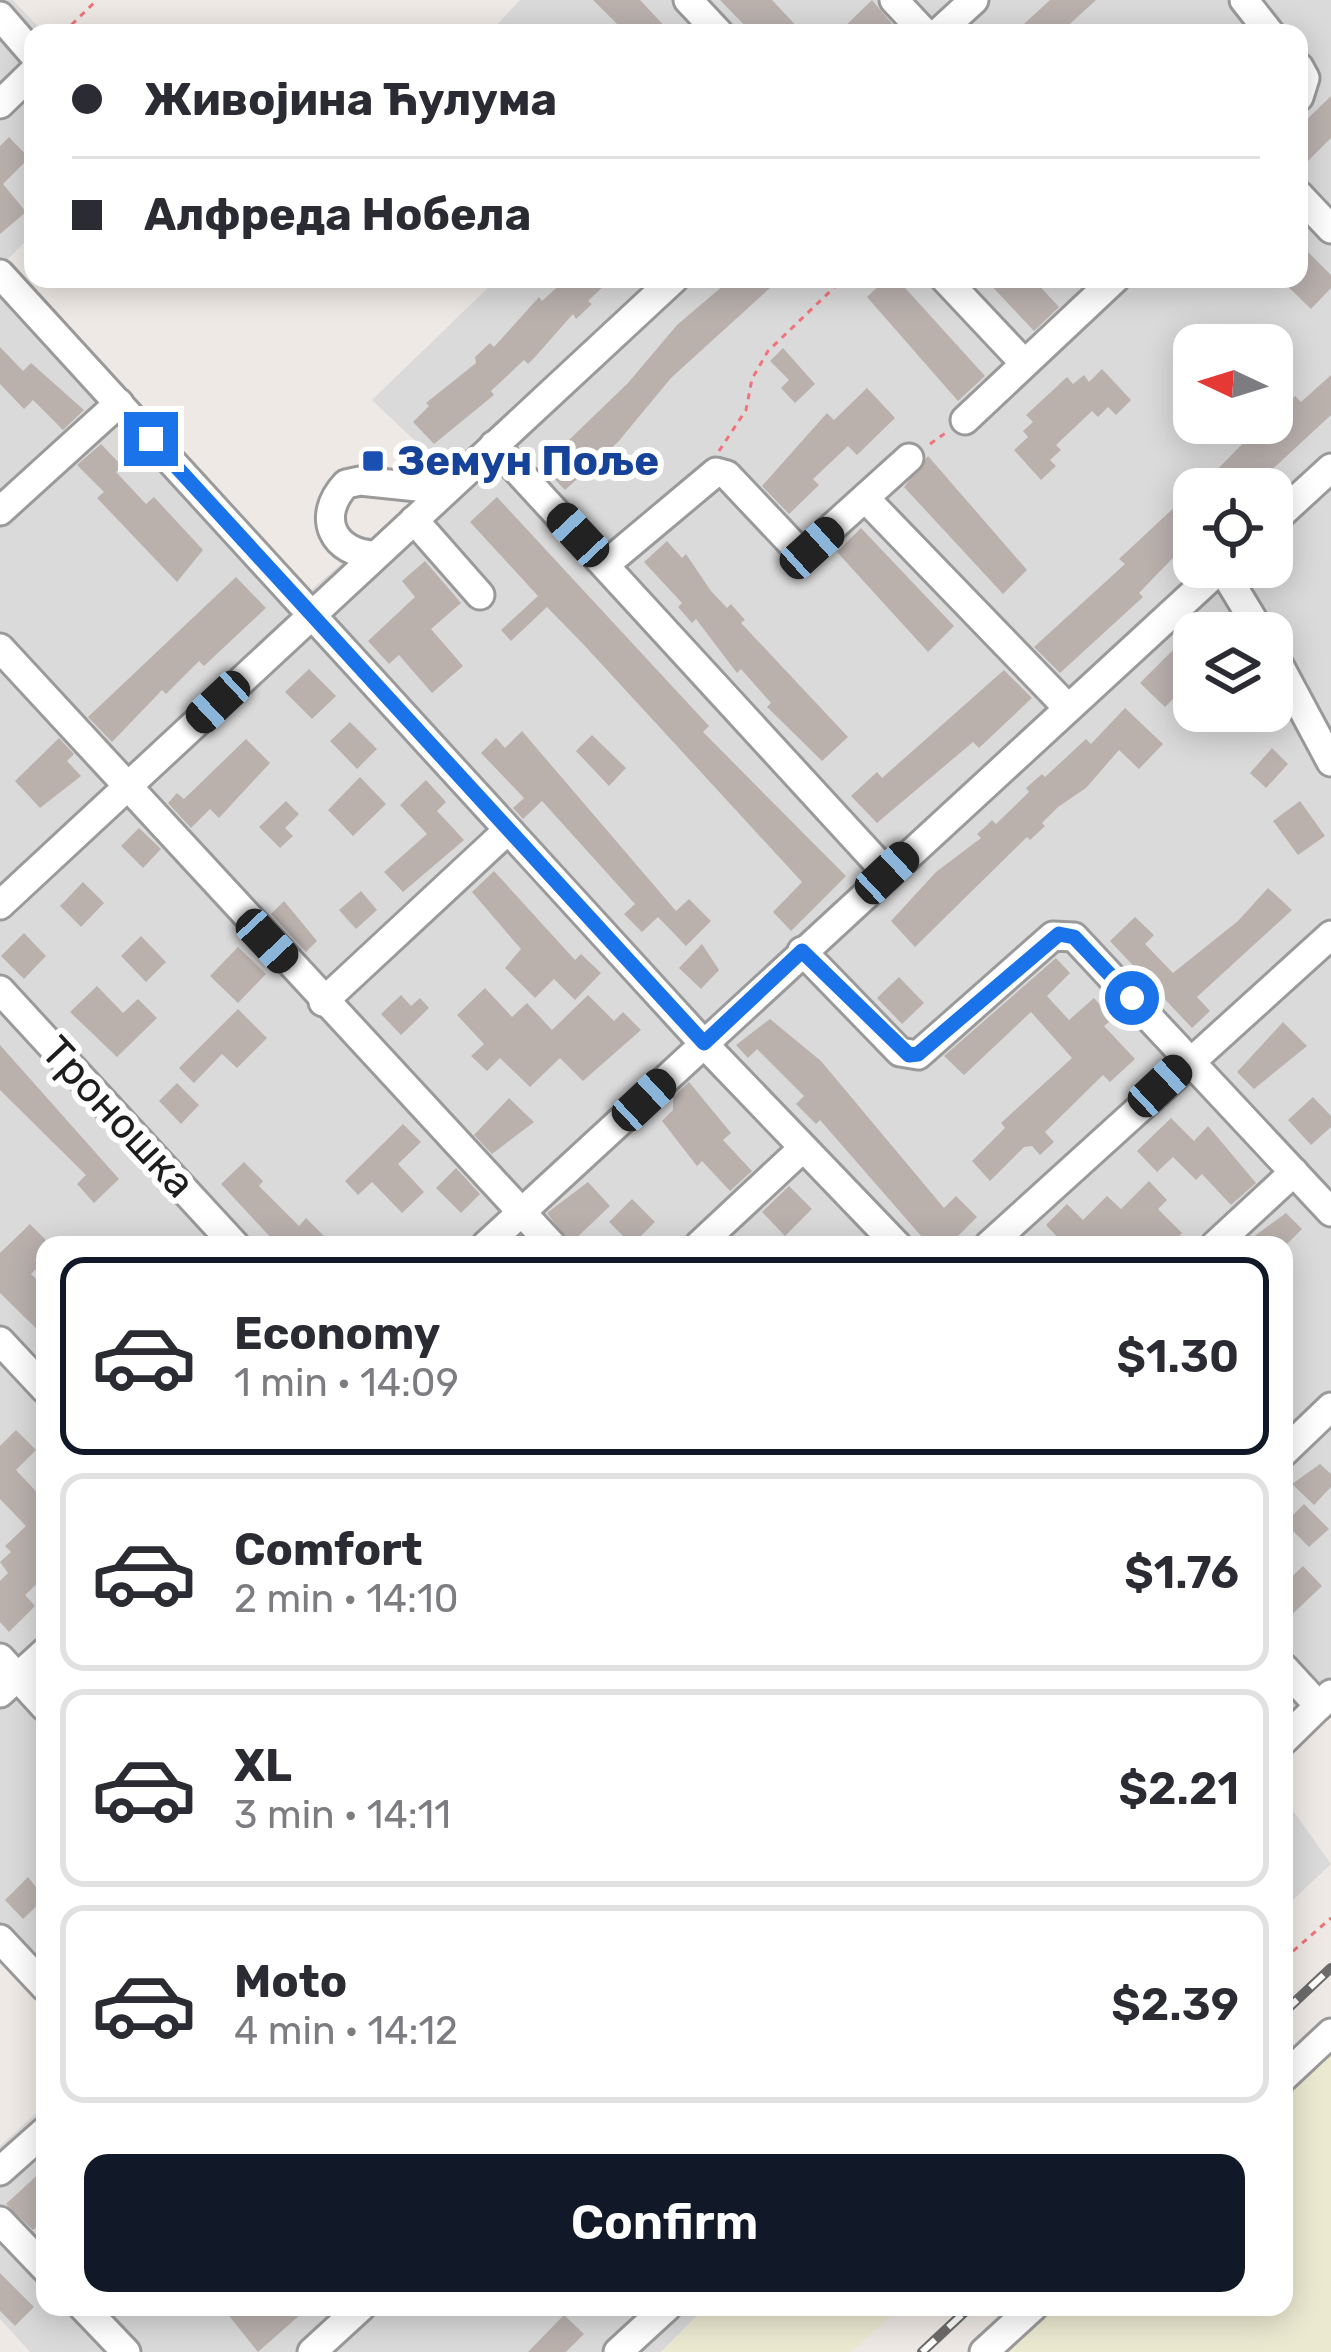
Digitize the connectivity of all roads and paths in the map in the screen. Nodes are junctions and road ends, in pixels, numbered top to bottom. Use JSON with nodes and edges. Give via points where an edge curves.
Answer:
{"nodes":[{"id":1,"x":97,"y":0,"type":"edge"},
{"id":2,"x":688,"y":0,"type":"edge"},
{"id":3,"x":894,"y":0,"type":"edge"},
{"id":4,"x":974,"y":0,"type":"edge"},
{"id":5,"x":1244,"y":0,"type":"edge"},
{"id":6,"x":0,"y":16,"type":"edge"},
{"id":7,"x":72,"y":24,"type":"edge"},
{"id":8,"x":711,"y":24,"type":"edge"},
{"id":9,"x":917,"y":24,"type":"edge"},
{"id":10,"x":948,"y":24,"type":"edge"},
{"id":11,"x":1263,"y":24,"type":"edge"},
{"id":12,"x":24,"y":44,"type":"edge"},
{"id":13,"x":24,"y":81,"type":"edge"},
{"id":14,"x":0,"y":104,"type":"edge"},
{"id":15,"x":1308,"y":205,"type":"edge"},
{"id":16,"x":1331,"y":229,"type":"edge"},
{"id":17,"x":0,"y":274,"type":"edge"},
{"id":18,"x":664,"y":288,"type":"edge"},
{"id":19,"x":833,"y":288,"type":"edge"},
{"id":20,"x":953,"y":288,"type":"edge"},
{"id":21,"x":1106,"y":288,"type":"edge"},
{"id":22,"x":1024,"y":363,"type":"junction"},
{"id":23,"x":119,"y":403,"type":"junction"},
{"id":24,"x":965,"y":420,"type":"joint"},
{"id":25,"x":494,"y":446,"type":"junction"},
{"id":26,"x":909,"y":458,"type":"joint"},
{"id":27,"x":1331,"y":468,"type":"edge"},
{"id":28,"x":709,"y":475,"type":"junction"},
{"id":29,"x":446,"y":490,"type":"junction"},
{"id":30,"x":866,"y":499,"type":"junction"},
{"id":31,"x":1293,"y":503,"type":"edge"},
{"id":32,"x":0,"y":511,"type":"edge"},
{"id":33,"x":414,"y":520,"type":"junction"},
{"id":34,"x":376,"y":555,"type":"junction"},
{"id":35,"x":605,"y":565,"type":"junction"},
{"id":36,"x":1199,"y":588,"type":"edge"},
{"id":37,"x":480,"y":595,"type":"dead end"},
{"id":38,"x":310,"y":616,"type":"junction"},
{"id":39,"x":0,"y":648,"type":"edge"},
{"id":40,"x":1293,"y":691,"type":"edge"},
{"id":41,"x":1067,"y":707,"type":"junction"},
{"id":42,"x":1331,"y":762,"type":"edge"},
{"id":43,"x":125,"y":787,"type":"junction"},
{"id":44,"x":508,"y":830,"type":"junction"},
{"id":45,"x":887,"y":873,"type":"junction"},
{"id":46,"x":0,"y":905,"type":"edge"},
{"id":47,"x":1331,"y":935,"type":"edge"},
{"id":48,"x":802,"y":951,"type":"junction"},
{"id":49,"x":0,"y":990,"type":"edge"},
{"id":50,"x":323,"y":1002,"type":"junction"},
{"id":51,"x":704,"y":1043,"type":"junction"},
{"id":52,"x":1190,"y":1059,"type":"junction"},
{"id":53,"x":803,"y":1148,"type":"junction"},
{"id":54,"x":1294,"y":1172,"type":"junction"},
{"id":55,"x":1331,"y":1212,"type":"edge"},
{"id":56,"x":521,"y":1213,"type":"junction"},
{"id":57,"x":227,"y":1236,"type":"edge"},
{"id":58,"x":496,"y":1236,"type":"edge"},
{"id":59,"x":543,"y":1236,"type":"edge"},
{"id":60,"x":709,"y":1236,"type":"edge"},
{"id":61,"x":888,"y":1236,"type":"edge"},
{"id":62,"x":999,"y":1236,"type":"edge"},
{"id":63,"x":1225,"y":1236,"type":"edge"},
{"id":64,"x":0,"y":1340,"type":"edge"},
{"id":65,"x":36,"y":1379,"type":"edge"},
{"id":66,"x":1331,"y":1407,"type":"edge"},
{"id":67,"x":1293,"y":1443,"type":"edge"},
{"id":68,"x":36,"y":1658,"type":"edge"},
{"id":69,"x":1293,"y":1675,"type":"edge"},
{"id":70,"x":6,"y":1676,"type":"edge"},
{"id":71,"x":36,"y":1700,"type":"edge"},
{"id":72,"x":1325,"y":1700,"type":"edge"},
{"id":73,"x":1293,"y":1731,"type":"edge"},
{"id":74,"x":1331,"y":1918,"type":"edge"},
{"id":75,"x":0,"y":1939,"type":"edge"},
{"id":76,"x":1293,"y":1951,"type":"edge"},
{"id":77,"x":36,"y":1977,"type":"edge"},
{"id":78,"x":1331,"y":2033,"type":"edge"},
{"id":79,"x":1293,"y":2069,"type":"edge"},
{"id":80,"x":36,"y":2139,"type":"edge"},
{"id":81,"x":0,"y":2171,"type":"edge"},
{"id":82,"x":0,"y":2221,"type":"edge"},
{"id":83,"x":36,"y":2259,"type":"edge"},
{"id":84,"x":91,"y":2316,"type":"edge"},
{"id":85,"x":345,"y":2316,"type":"edge"},
{"id":86,"x":657,"y":2316,"type":"edge"},
{"id":87,"x":1023,"y":2316,"type":"edge"},
{"id":88,"x":125,"y":2352,"type":"edge"},
{"id":89,"x":312,"y":2352,"type":"edge"},
{"id":90,"x":618,"y":2352,"type":"edge"},
{"id":91,"x":984,"y":2352,"type":"edge"}],
"edges":[{"from":1,"to":7,"type":"path"},
{"from":2,"to":8,"type":"street"},
{"from":3,"to":9,"type":"street"},
{"from":4,"to":10,"type":"street"},
{"from":5,"to":11,"type":"street"},
{"from":6,"to":12,"type":"street"},
{"from":13,"to":14,"type":"street"},
{"from":15,"to":16,"type":"street"},
{"from":17,"to":23,"type":"street"},
{"from":18,"to":25,"type":"street"},
{"from":19,"to":28,"type":"path","via":[[759,364],[748,406]]},
{"from":20,"to":22,"type":"street"},
{"from":21,"to":22,"type":"street"},
{"from":22,"to":24,"type":"street"},
{"from":23,"to":32,"type":"street"},
{"from":23,"to":38,"type":"street"},
{"from":24,"to":26,"type":"path"},
{"from":25,"to":29,"type":"street"},
{"from":25,"to":35,"type":"street"},
{"from":26,"to":30,"type":"street"},
{"from":27,"to":31,"type":"street"},
{"from":28,"to":30,"type":"street","via":[[727,476],[800,550]]},
{"from":28,"to":35,"type":"street"},
{"from":29,"to":33,"type":"street"},
{"from":29,"to":34,"type":"street","via":[[359,481],[340,490],[329,512],[333,536],[345,548]]},
{"from":30,"to":41,"type":"street"},
{"from":33,"to":34,"type":"street"},
{"from":33,"to":37,"type":"street"},
{"from":34,"to":38,"type":"street"},
{"from":35,"to":45,"type":"street"},
{"from":36,"to":41,"type":"street"},
{"from":38,"to":43,"type":"street"},
{"from":38,"to":44,"type":"street"},
{"from":39,"to":43,"type":"street"},
{"from":40,"to":42,"type":"street"},
{"from":41,"to":45,"type":"street"},
{"from":43,"to":46,"type":"street"},
{"from":43,"to":50,"type":"street"},
{"from":44,"to":50,"type":"street"},
{"from":44,"to":51,"type":"street"},
{"from":45,"to":48,"type":"street"},
{"from":47,"to":52,"type":"street"},
{"from":48,"to":51,"type":"street"},
{"from":48,"to":52,"type":"street","via":[[909,1055],[1053,936],[1067,934]]},
{"from":49,"to":57,"type":"street","name":"Троношка"},
{"from":50,"to":56,"type":"street"},
{"from":51,"to":53,"type":"street"},
{"from":51,"to":56,"type":"street"},
{"from":52,"to":54,"type":"street"},
{"from":52,"to":62,"type":"street"},
{"from":53,"to":60,"type":"street"},
{"from":53,"to":61,"type":"street"},
{"from":54,"to":55,"type":"street"},
{"from":54,"to":63,"type":"street"},
{"from":56,"to":58,"type":"street"},
{"from":56,"to":59,"type":"street"},
{"from":64,"to":65,"type":"street"},
{"from":66,"to":67,"type":"street"},
{"from":68,"to":70,"type":"street"},
{"from":69,"to":72,"type":"street"},
{"from":70,"to":71,"type":"street"},
{"from":72,"to":73,"type":"street"},
{"from":74,"to":76,"type":"path"},
{"from":75,"to":77,"type":"street"},
{"from":78,"to":79,"type":"street"},
{"from":80,"to":81,"type":"street"},
{"from":82,"to":83,"type":"street"},
{"from":84,"to":88,"type":"street"},
{"from":85,"to":89,"type":"street"},
{"from":86,"to":90,"type":"street"},
{"from":87,"to":91,"type":"street"}]}
